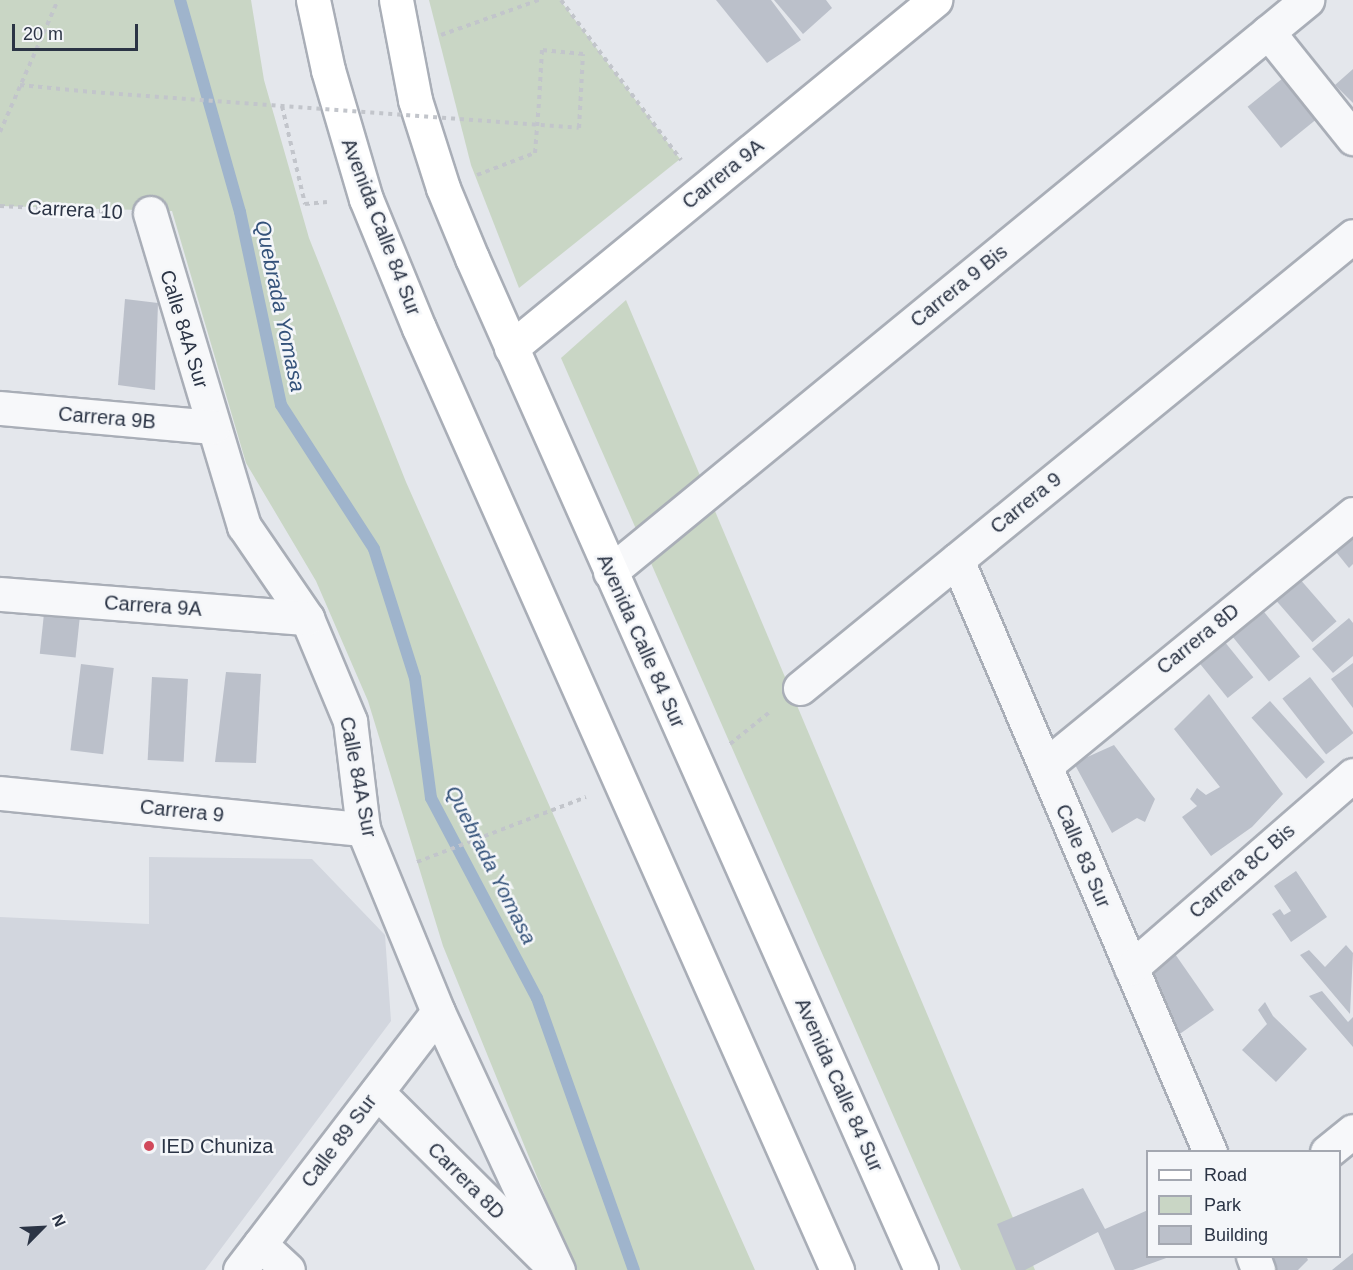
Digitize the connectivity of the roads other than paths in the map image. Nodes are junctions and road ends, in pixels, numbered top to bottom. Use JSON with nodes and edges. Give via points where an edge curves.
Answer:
{"nodes":[{"id":1,"x":313,"y":0,"type":"edge"},
{"id":2,"x":396,"y":0,"type":"edge"},
{"id":3,"x":935,"y":0,"type":"edge"},
{"id":4,"x":1307,"y":0,"type":"edge"},
{"id":5,"x":1268,"y":32,"type":"junction"},
{"id":6,"x":1353,"y":138,"type":"edge"},
{"id":7,"x":150,"y":213,"type":"road end"},
{"id":8,"x":1353,"y":236,"type":"edge"},
{"id":9,"x":511,"y":348,"type":"junction"},
{"id":10,"x":0,"y":408,"type":"edge"},
{"id":11,"x":213,"y":427,"type":"junction"},
{"id":12,"x":1353,"y":514,"type":"edge"},
{"id":13,"x":957,"y":560,"type":"junction"},
{"id":14,"x":610,"y":572,"type":"junction"},
{"id":15,"x":0,"y":594,"type":"edge"},
{"id":16,"x":307,"y":618,"type":"junction"},
{"id":17,"x":800,"y":688,"type":"road end"},
{"id":18,"x":1045,"y":766,"type":"junction"},
{"id":19,"x":1353,"y":775,"type":"edge"},
{"id":20,"x":0,"y":793,"type":"edge"},
{"id":21,"x":363,"y":829,"type":"junction"},
{"id":22,"x":1131,"y":968,"type":"junction"},
{"id":23,"x":438,"y":1012,"type":"junction"},
{"id":24,"x":377,"y":1092,"type":"junction"},
{"id":25,"x":1353,"y":1131,"type":"edge"},
{"id":26,"x":1209,"y":1150,"type":"edge"},
{"id":27,"x":1329,"y":1150,"type":"edge"},
{"id":28,"x":260,"y":1244,"type":"junction"},
{"id":29,"x":240,"y":1270,"type":"edge"},
{"id":30,"x":288,"y":1270,"type":"edge"},
{"id":31,"x":557,"y":1270,"type":"edge"},
{"id":32,"x":837,"y":1270,"type":"edge"},
{"id":33,"x":921,"y":1270,"type":"edge"}],
"edges":[{"from":1,"to":32,"type":"main road","name":"Avenida Calle 84 Sur","via":[[328,70],[366,199],[419,328]]},
{"from":2,"to":9,"type":"main road","name":"Avenida Calle 84 Sur","via":[[415,100],[443,188]]},
{"from":3,"to":9,"type":"main road","name":"Carrera 9A"},
{"from":4,"to":5,"type":"street","name":"Carrera 9 Bis"},
{"from":5,"to":6,"type":"street"},
{"from":5,"to":14,"type":"street","name":"Carrera 9 Bis"},
{"from":7,"to":11,"type":"street","name":"Calle 84A Sur"},
{"from":8,"to":13,"type":"street","name":"Carrera 9"},
{"from":9,"to":14,"type":"main road","name":"Avenida Calle 84 Sur"},
{"from":10,"to":11,"type":"street","name":"Carrera 9B"},
{"from":11,"to":16,"type":"street","name":"Calle 84A Sur","via":[[244,526]]},
{"from":12,"to":18,"type":"street","name":"Carrera 8D"},
{"from":13,"to":17,"type":"street","name":"Carrera 9"},
{"from":13,"to":18,"type":"street","name":"Calle 83 Sur"},
{"from":14,"to":33,"type":"main road","name":"Avenida Calle 84 Sur"},
{"from":15,"to":16,"type":"street","name":"Carrera 9A"},
{"from":16,"to":21,"type":"street","name":"Calle 84A Sur","via":[[350,721]]},
{"from":18,"to":22,"type":"street","name":"Calle 83 Sur"},
{"from":19,"to":22,"type":"street","name":"Carrera 8C Bis"},
{"from":20,"to":21,"type":"street","name":"Carrera 9"},
{"from":21,"to":23,"type":"street","name":"Calle 84A Sur"},
{"from":22,"to":26,"type":"street","name":"Calle 83 Sur"},
{"from":23,"to":24,"type":"street","name":"Calle 89 Sur"},
{"from":23,"to":31,"type":"street","name":"Calle 84A Sur"},
{"from":24,"to":28,"type":"street","name":"Calle 89 Sur"},
{"from":24,"to":31,"type":"street","name":"Carrera 8D"},
{"from":25,"to":27,"type":"street"},
{"from":28,"to":29,"type":"street","name":"Calle 89 Sur"},
{"from":28,"to":30,"type":"street"}]}
